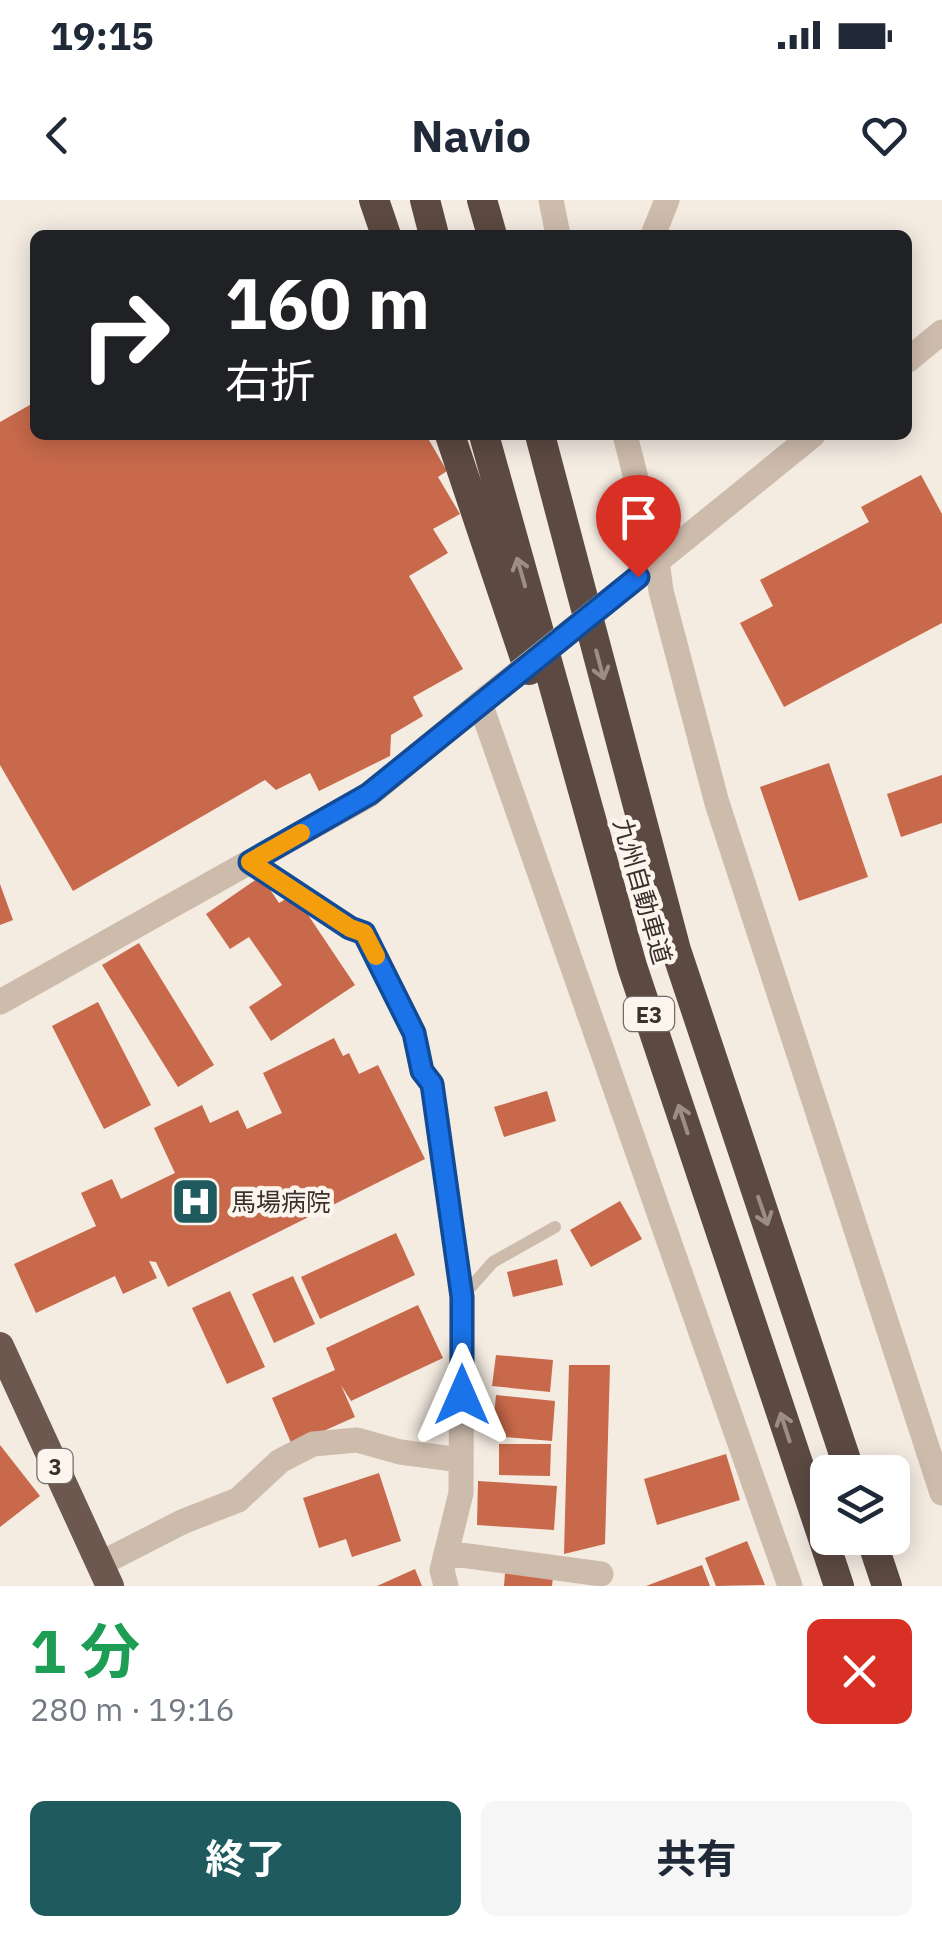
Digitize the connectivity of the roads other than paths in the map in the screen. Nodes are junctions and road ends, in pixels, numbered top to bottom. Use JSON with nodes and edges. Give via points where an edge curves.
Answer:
{"nodes":[{"id":1,"x":374,"y":200,"type":"edge"},
{"id":2,"x":425,"y":200,"type":"edge"},
{"id":3,"x":485,"y":200,"type":"edge"},
{"id":4,"x":551,"y":200,"type":"edge"},
{"id":5,"x":667,"y":200,"type":"edge"},
{"id":6,"x":384,"y":230,"type":"edge"},
{"id":7,"x":433,"y":230,"type":"edge"},
{"id":8,"x":492,"y":230,"type":"edge"},
{"id":9,"x":557,"y":230,"type":"edge"},
{"id":10,"x":655,"y":230,"type":"edge"},
{"id":11,"x":942,"y":332,"type":"edge"},
{"id":12,"x":912,"y":357,"type":"edge"},
{"id":13,"x":452,"y":440,"type":"edge"},
{"id":14,"x":485,"y":440,"type":"edge"},
{"id":15,"x":541,"y":440,"type":"edge"},
{"id":16,"x":625,"y":440,"type":"edge"},
{"id":17,"x":807,"y":440,"type":"edge"},
{"id":18,"x":647,"y":569,"type":"junction"},
{"id":19,"x":485,"y":699,"type":"junction"},
{"id":20,"x":250,"y":862,"type":"junction"},
{"id":21,"x":632,"y":966,"type":"junction"},
{"id":22,"x":0,"y":1002,"type":"edge"},
{"id":23,"x":555,"y":1226,"type":"dead end"},
{"id":24,"x":462,"y":1297,"type":"junction"},
{"id":25,"x":0,"y":1346,"type":"edge"},
{"id":26,"x":844,"y":1455,"type":"edge"},
{"id":27,"x":461,"y":1460,"type":"junction"},
{"id":28,"x":942,"y":1493,"type":"edge"},
{"id":29,"x":446,"y":1553,"type":"junction"},
{"id":30,"x":876,"y":1555,"type":"edge"},
{"id":31,"x":601,"y":1574,"type":"dead end"},
{"id":32,"x":105,"y":1575,"type":"edge"},
{"id":33,"x":446,"y":1586,"type":"edge"},
{"id":34,"x":790,"y":1586,"type":"edge"},
{"id":35,"x":839,"y":1586,"type":"edge"},
{"id":36,"x":886,"y":1586,"type":"edge"}],
"edges":[{"from":1,"to":6,"type":"highway"},
{"from":2,"to":7,"type":"highway"},
{"from":3,"to":8,"type":"highway"},
{"from":4,"to":9,"type":"street"},
{"from":5,"to":10,"type":"street"},
{"from":11,"to":12,"type":"street"},
{"from":13,"to":21,"type":"highway"},
{"from":21,"to":14,"type":"highway","name":"九州自動車道","number":"E3","one_way":true},
{"from":15,"to":26,"type":"highway","name":"九州自動車道","number":"E3","one_way":true,"via":[[676,950]]},
{"from":16,"to":18,"type":"street"},
{"from":17,"to":18,"type":"street"},
{"from":18,"to":19,"type":"street","bridge":true},
{"from":18,"to":28,"type":"street","via":[[661,592],[716,803]]},
{"from":19,"to":20,"type":"street","via":[[369,794]]},
{"from":19,"to":34,"type":"street"},
{"from":20,"to":22,"type":"street"},
{"from":20,"to":24,"type":"lane","via":[[364,933],[414,1033],[422,1071],[432,1084]]},
{"from":35,"to":21,"type":"highway","name":"九州自動車道","number":"E3","one_way":true},
{"from":23,"to":24,"type":"lane","via":[[492,1262]]},
{"from":24,"to":27,"type":"street"},
{"from":25,"to":32,"type":"highway","number":"3"},
{"from":27,"to":29,"type":"street","via":[[461,1492]]},
{"from":27,"to":32,"type":"street","via":[[357,1440],[313,1444],[280,1462],[238,1500],[182,1522]]},
{"from":29,"to":31,"type":"street"},
{"from":29,"to":33,"type":"street"},
{"from":30,"to":36,"type":"highway"}]}
